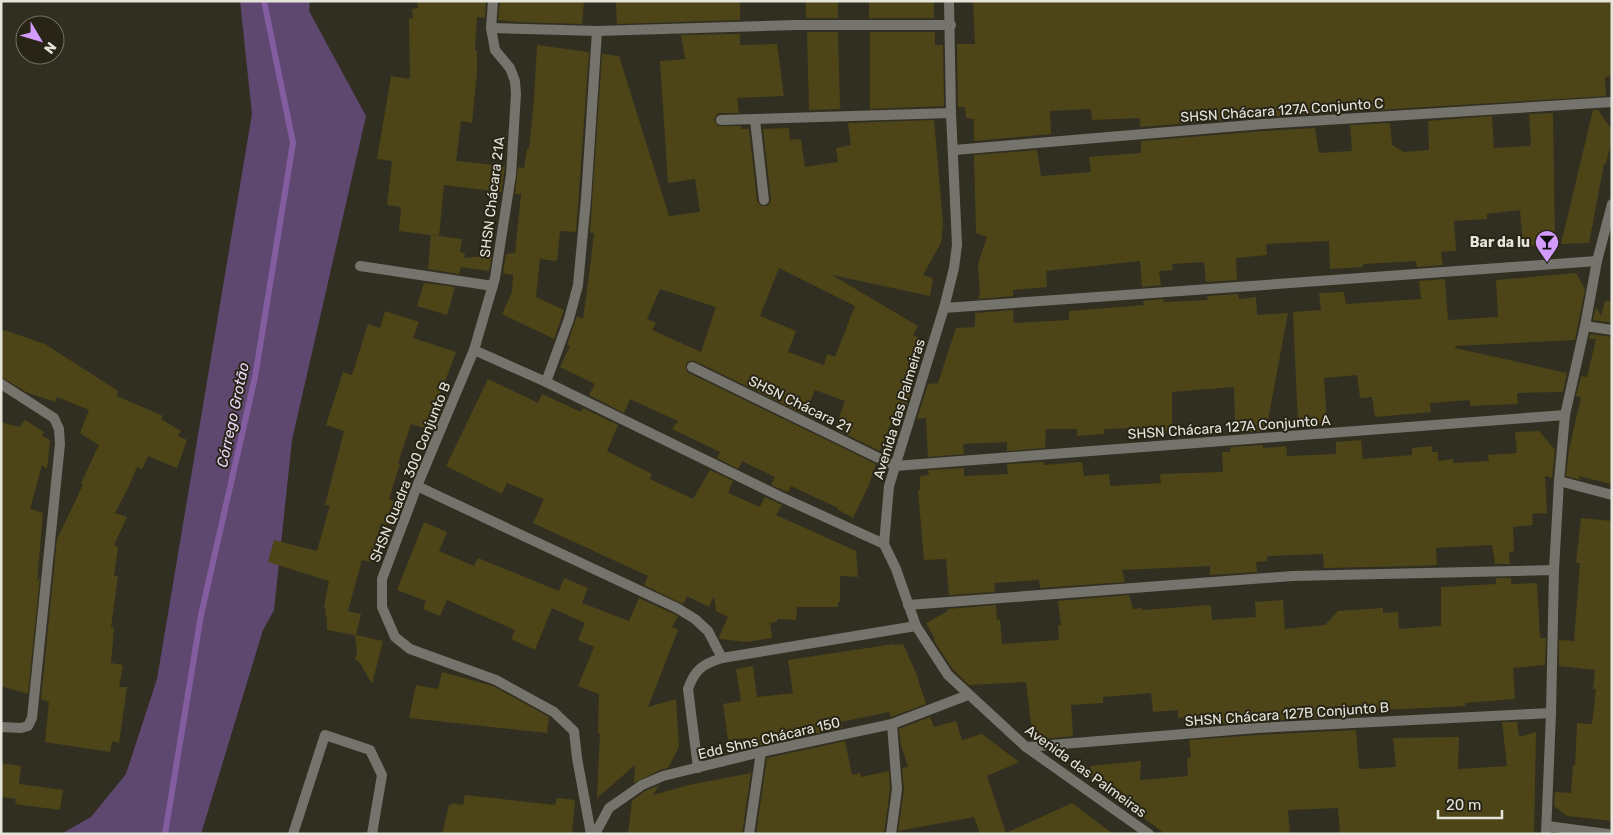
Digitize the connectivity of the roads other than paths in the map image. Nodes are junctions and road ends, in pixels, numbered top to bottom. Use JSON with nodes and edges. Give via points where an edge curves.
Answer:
{"nodes":[{"id":1,"x":493,"y":1,"type":"edge"},
{"id":2,"x":949,"y":1,"type":"edge"},
{"id":3,"x":950,"y":25,"type":"junction"},
{"id":4,"x":491,"y":28,"type":"junction"},
{"id":5,"x":597,"y":31,"type":"junction"},
{"id":6,"x":1612,"y":102,"type":"edge"},
{"id":7,"x":951,"y":114,"type":"junction"},
{"id":8,"x":721,"y":120,"type":"dead end"},
{"id":9,"x":755,"y":120,"type":"junction"},
{"id":10,"x":954,"y":150,"type":"junction"},
{"id":11,"x":764,"y":200,"type":"dead end"},
{"id":12,"x":1612,"y":204,"type":"edge"},
{"id":13,"x":1597,"y":262,"type":"junction"},
{"id":14,"x":360,"y":266,"type":"dead end"},
{"id":15,"x":493,"y":286,"type":"junction"},
{"id":16,"x":944,"y":308,"type":"junction"},
{"id":17,"x":1585,"y":326,"type":"junction"},
{"id":18,"x":1612,"y":330,"type":"edge"},
{"id":19,"x":474,"y":350,"type":"junction"},
{"id":20,"x":692,"y":367,"type":"dead end"},
{"id":21,"x":546,"y":382,"type":"junction"},
{"id":22,"x":1,"y":384,"type":"edge"},
{"id":23,"x":1565,"y":415,"type":"junction"},
{"id":24,"x":895,"y":466,"type":"junction"},
{"id":25,"x":1559,"y":481,"type":"junction"},
{"id":26,"x":417,"y":486,"type":"junction"},
{"id":27,"x":1612,"y":495,"type":"edge"},
{"id":28,"x":884,"y":544,"type":"junction"},
{"id":29,"x":1554,"y":570,"type":"junction"},
{"id":30,"x":908,"y":606,"type":"junction"},
{"id":31,"x":916,"y":626,"type":"junction"},
{"id":32,"x":722,"y":658,"type":"junction"},
{"id":33,"x":968,"y":695,"type":"junction"},
{"id":34,"x":1551,"y":713,"type":"junction"},
{"id":35,"x":892,"y":724,"type":"junction"},
{"id":36,"x":1,"y":727,"type":"edge"},
{"id":37,"x":1026,"y":747,"type":"junction"},
{"id":38,"x":761,"y":752,"type":"junction"},
{"id":39,"x":698,"y":768,"type":"junction"},
{"id":40,"x":1547,"y":830,"type":"edge"},
{"id":41,"x":293,"y":834,"type":"edge"},
{"id":42,"x":372,"y":834,"type":"edge"},
{"id":43,"x":593,"y":834,"type":"edge"},
{"id":44,"x":749,"y":834,"type":"edge"},
{"id":45,"x":891,"y":834,"type":"edge"},
{"id":46,"x":1148,"y":834,"type":"edge"},
{"id":47,"x":1608,"y":834,"type":"edge"}],
"edges":[{"from":1,"to":4,"type":"street"},
{"from":2,"to":3,"type":"street","name":"Avenida das Palmeiras"},
{"from":3,"to":5,"type":"street","via":[[796,25]]},
{"from":3,"to":7,"type":"street","name":"Avenida das Palmeiras"},
{"from":4,"to":5,"type":"street"},
{"from":4,"to":15,"type":"street","name":"SHSN Chácara 21A","via":[[495,50],[510,68],[516,94],[511,175]]},
{"from":5,"to":21,"type":"street","via":[[578,285]]},
{"from":6,"to":10,"type":"street","name":"SHSN Chácara 127A Conjunto C","via":[[1263,124]]},
{"from":7,"to":9,"type":"street"},
{"from":7,"to":10,"type":"street","name":"Avenida das Palmeiras"},
{"from":8,"to":9,"type":"street"},
{"from":9,"to":11,"type":"street"},
{"from":10,"to":16,"type":"street","name":"Avenida das Palmeiras","via":[[957,245]]},
{"from":12,"to":13,"type":"street"},
{"from":13,"to":16,"type":"street"},
{"from":13,"to":17,"type":"street"},
{"from":14,"to":15,"type":"street"},
{"from":15,"to":19,"type":"street","name":"SHSN Chácara 21A"},
{"from":16,"to":24,"type":"street","name":"Avenida das Palmeiras"},
{"from":17,"to":18,"type":"street"},
{"from":17,"to":23,"type":"street"},
{"from":19,"to":21,"type":"street"},
{"from":19,"to":26,"type":"street","name":"SHSN Quadra 300 Conjunto B"},
{"from":20,"to":24,"type":"street","name":"SHSN Chácara 21"},
{"from":21,"to":28,"type":"street"},
{"from":22,"to":36,"type":"street","via":[[54,418],[60,444],[32,718],[28,726]]},
{"from":23,"to":24,"type":"street","name":"SHSN Chácara 127A Conjunto A"},
{"from":23,"to":25,"type":"street"},
{"from":24,"to":28,"type":"street","name":"Avenida das Palmeiras","via":[[889,486]]},
{"from":25,"to":27,"type":"street"},
{"from":25,"to":29,"type":"street"},
{"from":26,"to":32,"type":"street","via":[[677,608],[708,631]]},
{"from":26,"to":43,"type":"street","name":"SHSN Quadra 300 Conjunto B","via":[[382,579],[382,607],[395,637],[410,649],[496,680],[554,712],[574,732]]},
{"from":28,"to":30,"type":"street","name":"Avenida das Palmeiras"},
{"from":29,"to":30,"type":"street","via":[[1293,576]]},
{"from":29,"to":34,"type":"street"},
{"from":30,"to":31,"type":"street","name":"Avenida das Palmeiras"},
{"from":31,"to":32,"type":"street"},
{"from":31,"to":33,"type":"street","name":"Avenida das Palmeiras","via":[[948,676]]},
{"from":32,"to":39,"type":"street","via":[[698,669],[688,689]]},
{"from":33,"to":35,"type":"street","name":"Edd Shns Chácara 150"},
{"from":33,"to":37,"type":"street","name":"Avenida das Palmeiras"},
{"from":34,"to":37,"type":"street","name":"SHSN Chácara 127B Conjunto B","via":[[1257,728]]},
{"from":34,"to":40,"type":"street"},
{"from":35,"to":38,"type":"street","name":"Edd Shns Chácara 150"},
{"from":35,"to":45,"type":"street","via":[[897,788]]},
{"from":37,"to":46,"type":"street","name":"Avenida das Palmeiras"},
{"from":38,"to":39,"type":"street","name":"Edd Shns Chácara 150"},
{"from":38,"to":44,"type":"street"},
{"from":39,"to":43,"type":"street","name":"Edd Shns Chácara 150","via":[[663,776],[642,785],[608,808]]},
{"from":40,"to":47,"type":"street"},
{"from":41,"to":42,"type":"street","via":[[325,735],[370,750],[382,775]]}]}
